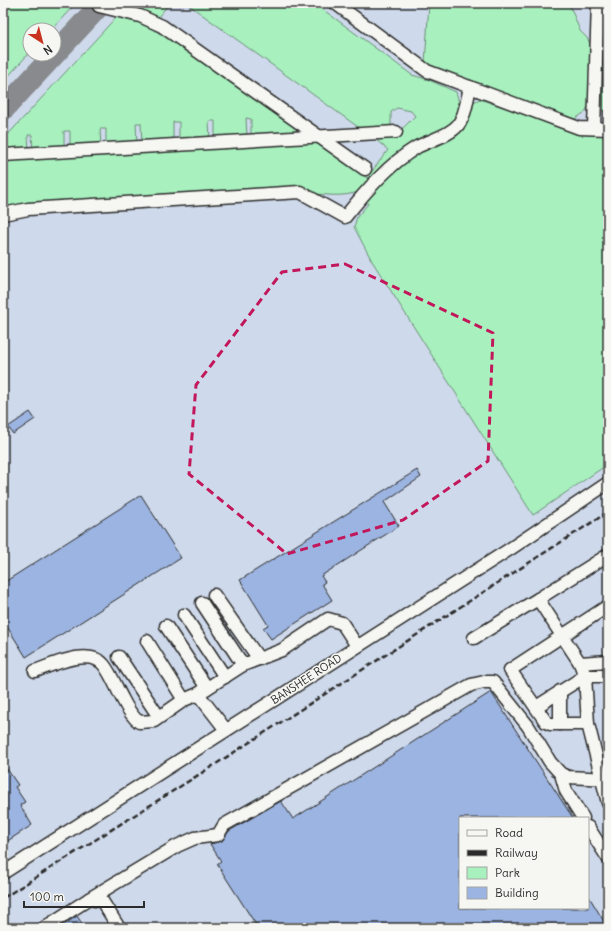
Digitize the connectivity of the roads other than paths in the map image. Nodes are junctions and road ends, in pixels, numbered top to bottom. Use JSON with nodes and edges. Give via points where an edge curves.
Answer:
{"nodes":[{"id":1,"x":335,"y":3,"type":"edge"},
{"id":2,"x":598,"y":3,"type":"edge"},
{"id":3,"x":99,"y":6,"type":"dead end"},
{"id":4,"x":470,"y":87,"type":"junction"},
{"id":5,"x":594,"y":128,"type":"junction"},
{"id":6,"x":608,"y":129,"type":"edge"},
{"id":7,"x":396,"y":132,"type":"dead end"},
{"id":8,"x":318,"y":137,"type":"junction"},
{"id":9,"x":3,"y":156,"type":"edge"},
{"id":10,"x":365,"y":169,"type":"dead end"},
{"id":11,"x":3,"y":214,"type":"edge"},
{"id":12,"x":608,"y":483,"type":"edge"},
{"id":13,"x":608,"y":555,"type":"edge"},
{"id":14,"x":214,"y":594,"type":"dead end"},
{"id":15,"x":538,"y":599,"type":"junction"},
{"id":16,"x":202,"y":603,"type":"dead end"},
{"id":17,"x":608,"y":606,"type":"edge"},
{"id":18,"x":184,"y":615,"type":"dead end"},
{"id":19,"x":166,"y":626,"type":"dead end"},
{"id":20,"x":562,"y":636,"type":"junction"},
{"id":21,"x":474,"y":638,"type":"dead end"},
{"id":22,"x":147,"y":641,"type":"dead end"},
{"id":23,"x":358,"y":646,"type":"junction"},
{"id":24,"x":119,"y":657,"type":"dead end"},
{"id":25,"x":259,"y":659,"type":"junction"},
{"id":26,"x":608,"y":661,"type":"edge"},
{"id":27,"x":580,"y":662,"type":"junction"},
{"id":28,"x":243,"y":666,"type":"junction"},
{"id":29,"x":35,"y":671,"type":"dead end"},
{"id":30,"x":585,"y":676,"type":"junction"},
{"id":31,"x":608,"y":676,"type":"edge"},
{"id":32,"x":225,"y":677,"type":"junction"},
{"id":33,"x":203,"y":691,"type":"junction"},
{"id":34,"x":560,"y":691,"type":"junction"},
{"id":35,"x":184,"y":700,"type":"junction"},
{"id":36,"x":536,"y":707,"type":"junction"},
{"id":37,"x":159,"y":717,"type":"junction"},
{"id":38,"x":560,"y":724,"type":"junction"},
{"id":39,"x":588,"y":724,"type":"junction"},
{"id":40,"x":226,"y":730,"type":"junction"},
{"id":41,"x":561,"y":774,"type":"junction"},
{"id":42,"x":605,"y":779,"type":"edge"},
{"id":43,"x":608,"y":803,"type":"edge"},
{"id":44,"x":582,"y":817,"type":"edge"},
{"id":45,"x":589,"y":828,"type":"edge"},
{"id":46,"x":608,"y":858,"type":"edge"},
{"id":47,"x":3,"y":873,"type":"edge"},
{"id":48,"x":89,"y":899,"type":"junction"},
{"id":49,"x":44,"y":928,"type":"edge"},
{"id":50,"x":119,"y":928,"type":"edge"}],
"edges":[{"from":1,"to":4,"type":"street","via":[[427,71]]},
{"from":2,"to":5,"type":"street"},
{"from":3,"to":8,"type":"street","via":[[140,16],[162,26]]},
{"from":4,"to":5,"type":"street","via":[[579,128]]},
{"from":4,"to":11,"type":"street","via":[[462,118],[457,126],[410,152],[366,190],[345,217],[300,192],[28,209]]},
{"from":5,"to":6,"type":"street"},
{"from":7,"to":8,"type":"street"},
{"from":8,"to":9,"type":"street"},
{"from":8,"to":10,"type":"street"},
{"from":12,"to":23,"type":"street","name":"BANSHEE ROAD"},
{"from":13,"to":15,"type":"street"},
{"from":14,"to":25,"type":"street"},
{"from":15,"to":20,"type":"street"},
{"from":15,"to":21,"type":"street"},
{"from":16,"to":28,"type":"street"},
{"from":17,"to":20,"type":"street"},
{"from":18,"to":32,"type":"street"},
{"from":19,"to":33,"type":"street"},
{"from":20,"to":27,"type":"street"},
{"from":20,"to":36,"type":"street","via":[[510,670]]},
{"from":22,"to":35,"type":"street"},
{"from":23,"to":25,"type":"street","via":[[342,623],[328,619],[282,650]]},
{"from":23,"to":40,"type":"street","name":"BANSHEE ROAD"},
{"from":24,"to":37,"type":"street"},
{"from":25,"to":28,"type":"street"},
{"from":26,"to":27,"type":"street"},
{"from":27,"to":30,"type":"street"},
{"from":28,"to":32,"type":"street"},
{"from":29,"to":37,"type":"street","via":[[74,658],[94,659],[104,665],[136,720],[144,722]]},
{"from":30,"to":31,"type":"street"},
{"from":30,"to":34,"type":"street"},
{"from":30,"to":39,"type":"street"},
{"from":32,"to":33,"type":"street"},
{"from":33,"to":35,"type":"street"},
{"from":33,"to":40,"type":"street"},
{"from":34,"to":36,"type":"street"},
{"from":34,"to":38,"type":"street"},
{"from":35,"to":37,"type":"street"},
{"from":36,"to":38,"type":"street","via":[[546,722]]},
{"from":38,"to":39,"type":"street"},
{"from":39,"to":42,"type":"street"},
{"from":40,"to":47,"type":"street","name":"BANSHEE ROAD"},
{"from":41,"to":42,"type":"street","via":[[568,777]]},
{"from":41,"to":44,"type":"street","via":[[566,791]]},
{"from":41,"to":48,"type":"street","via":[[493,682],[471,685],[224,825],[218,835],[195,838],[177,846]]},
{"from":42,"to":43,"type":"street"},
{"from":45,"to":46,"type":"street"},
{"from":48,"to":49,"type":"street"},
{"from":48,"to":50,"type":"street","via":[[102,901]]}]}
